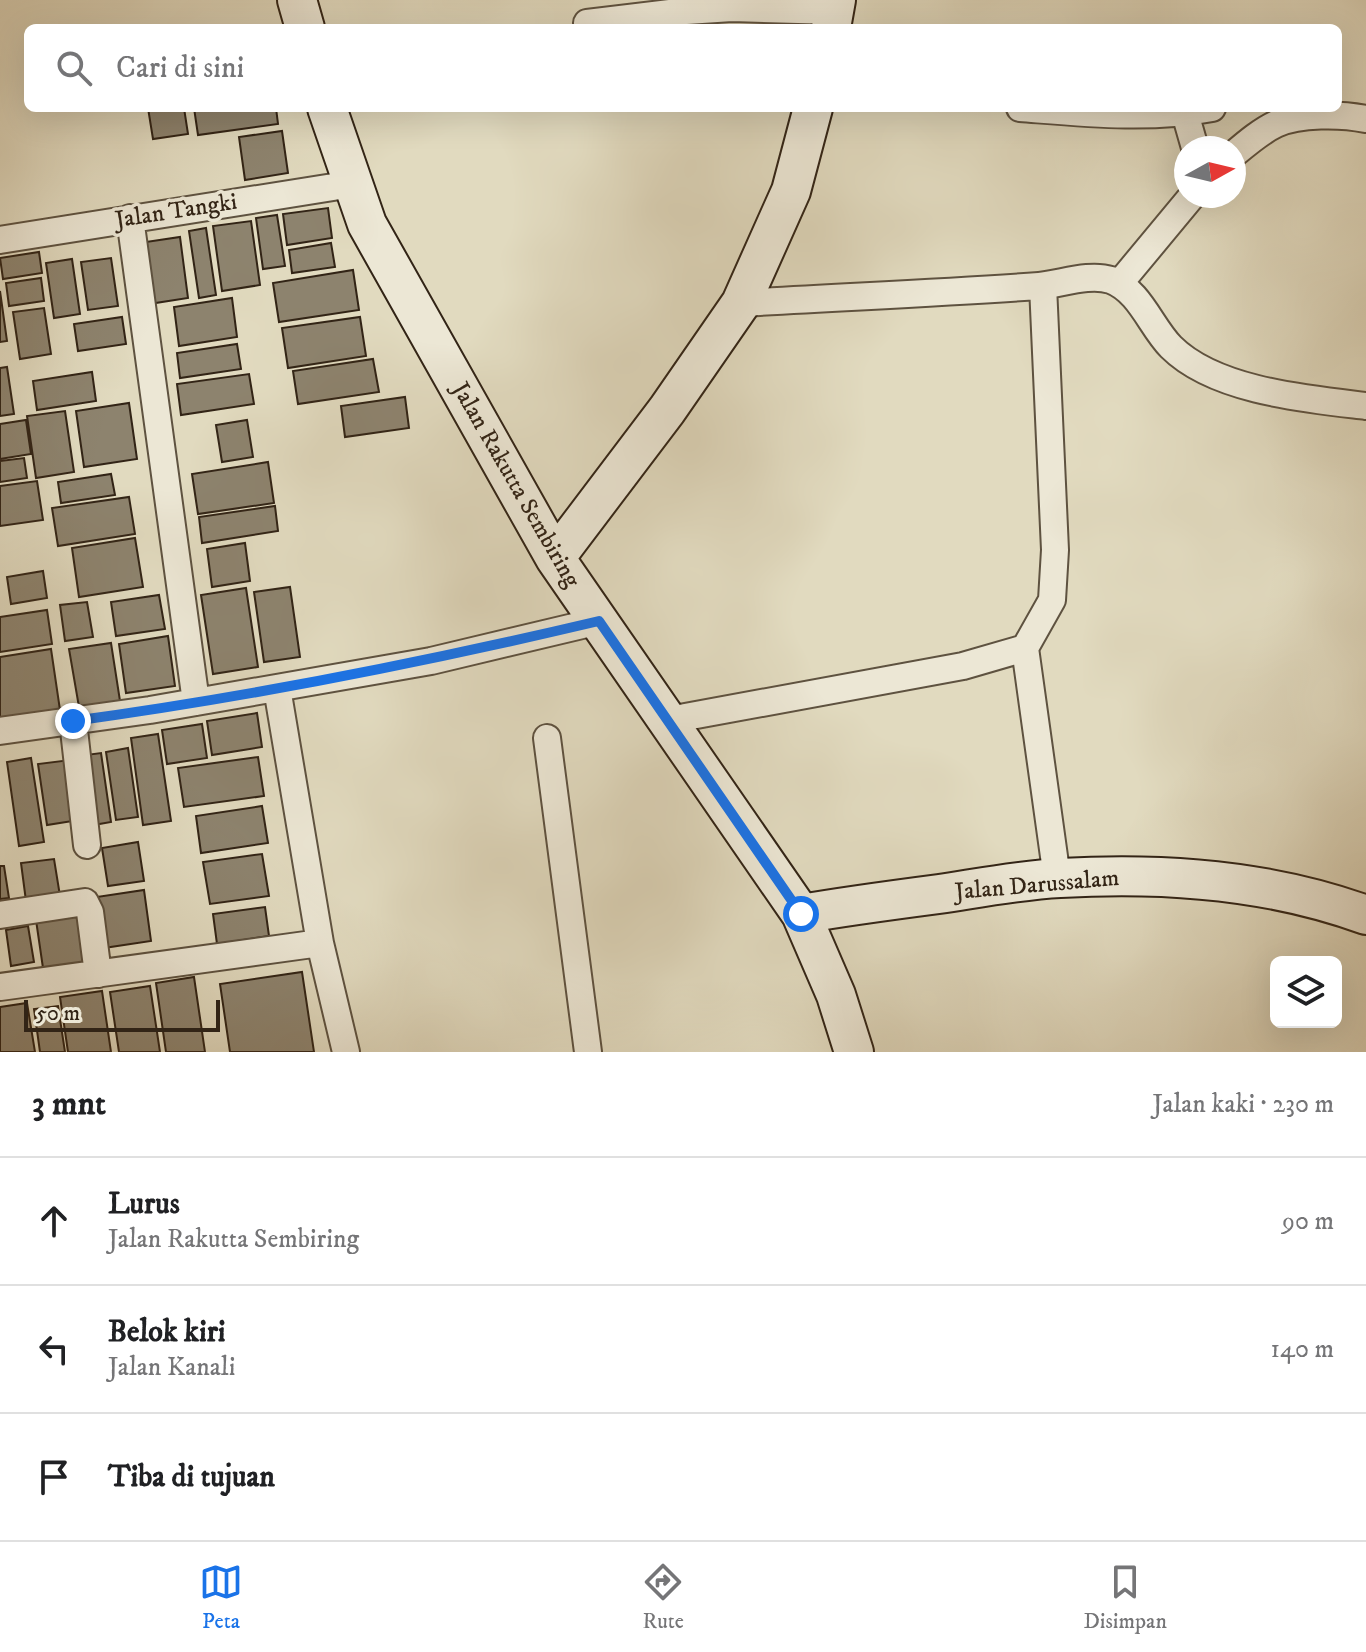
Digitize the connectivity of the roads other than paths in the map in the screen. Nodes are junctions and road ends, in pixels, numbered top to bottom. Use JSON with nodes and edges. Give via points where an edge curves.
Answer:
{"nodes":[{"id":1,"x":297,"y":0,"type":"edge"},
{"id":2,"x":834,"y":13,"type":"edge"},
{"id":3,"x":587,"y":23,"type":"dead end"},
{"id":4,"x":304,"y":24,"type":"edge"},
{"id":5,"x":328,"y":112,"type":"edge"},
{"id":6,"x":812,"y":112,"type":"edge"},
{"id":7,"x":1075,"y":112,"type":"edge"},
{"id":8,"x":1190,"y":112,"type":"edge"},
{"id":9,"x":1185,"y":113,"type":"junction"},
{"id":10,"x":1273,"y":115,"type":"edge"},
{"id":11,"x":1366,"y":119,"type":"edge"},
{"id":12,"x":1192,"y":136,"type":"edge"},
{"id":13,"x":1246,"y":142,"type":"edge"},
{"id":14,"x":352,"y":184,"type":"junction"},
{"id":15,"x":1182,"y":208,"type":"edge"},
{"id":16,"x":130,"y":218,"type":"junction"},
{"id":17,"x":0,"y":240,"type":"edge"},
{"id":18,"x":1119,"y":284,"type":"junction"},
{"id":19,"x":1043,"y":286,"type":"junction"},
{"id":20,"x":741,"y":303,"type":"junction"},
{"id":21,"x":1366,"y":406,"type":"edge"},
{"id":22,"x":555,"y":558,"type":"junction"},
{"id":23,"x":599,"y":621,"type":"junction"},
{"id":24,"x":1025,"y":648,"type":"junction"},
{"id":25,"x":277,"y":688,"type":"junction"},
{"id":26,"x":196,"y":702,"type":"junction"},
{"id":27,"x":669,"y":720,"type":"junction"},
{"id":28,"x":73,"y":721,"type":"junction"},
{"id":29,"x":0,"y":731,"type":"edge"},
{"id":30,"x":547,"y":738,"type":"dead end"},
{"id":31,"x":87,"y":845,"type":"dead end"},
{"id":32,"x":1057,"y":878,"type":"junction"},
{"id":33,"x":801,"y":914,"type":"junction"},
{"id":34,"x":0,"y":915,"type":"edge"},
{"id":35,"x":1366,"y":915,"type":"edge"},
{"id":36,"x":320,"y":943,"type":"junction"},
{"id":37,"x":98,"y":974,"type":"junction"},
{"id":38,"x":0,"y":987,"type":"edge"},
{"id":39,"x":346,"y":1052,"type":"edge"},
{"id":40,"x":588,"y":1052,"type":"edge"},
{"id":41,"x":854,"y":1052,"type":"edge"}],
"edges":[{"from":1,"to":4,"type":"main road"},
{"from":2,"to":3,"type":"street","via":[[732,8]]},
{"from":5,"to":14,"type":"main road","name":"Jalan Rakutta Sembiring"},
{"from":6,"to":20,"type":"main road","via":[[791,191]]},
{"from":7,"to":9,"type":"street"},
{"from":8,"to":9,"type":"street"},
{"from":9,"to":12,"type":"street"},
{"from":10,"to":11,"type":"street"},
{"from":10,"to":13,"type":"street"},
{"from":14,"to":16,"type":"street","name":"Jalan Tangki"},
{"from":14,"to":22,"type":"main road","name":"Jalan Rakutta Sembiring","via":[[367,224]]},
{"from":15,"to":18,"type":"street"},
{"from":16,"to":17,"type":"street","name":"Jalan Tangki"},
{"from":16,"to":26,"type":"street"},
{"from":18,"to":19,"type":"street","via":[[1102,278]]},
{"from":18,"to":21,"type":"street","via":[[1170,346],[1213,374],[1247,386]]},
{"from":19,"to":20,"type":"street"},
{"from":19,"to":24,"type":"street","via":[[1054,575],[1052,600]]},
{"from":20,"to":22,"type":"main road"},
{"from":22,"to":23,"type":"main road","name":"Jalan Rakutta Sembiring"},
{"from":23,"to":25,"type":"street","via":[[431,661]]},
{"from":23,"to":27,"type":"main road","name":"Jalan Rakutta Sembiring"},
{"from":24,"to":27,"type":"street","via":[[963,666]]},
{"from":24,"to":32,"type":"street"},
{"from":25,"to":26,"type":"street"},
{"from":25,"to":36,"type":"street"},
{"from":26,"to":28,"type":"street"},
{"from":27,"to":33,"type":"main road","name":"Jalan Rakutta Sembiring"},
{"from":28,"to":29,"type":"street"},
{"from":28,"to":31,"type":"street"},
{"from":30,"to":40,"type":"street"},
{"from":32,"to":33,"type":"main road","name":"Jalan Darussalam"},
{"from":32,"to":35,"type":"main road","name":"Jalan Darussalam","via":[[1206,881],[1323,899]]},
{"from":33,"to":41,"type":"main road","name":"Jalan Rakutta Sembiring"},
{"from":34,"to":37,"type":"street","via":[[85,902]]},
{"from":36,"to":37,"type":"street"},
{"from":36,"to":39,"type":"street"},
{"from":37,"to":38,"type":"street"}]}
